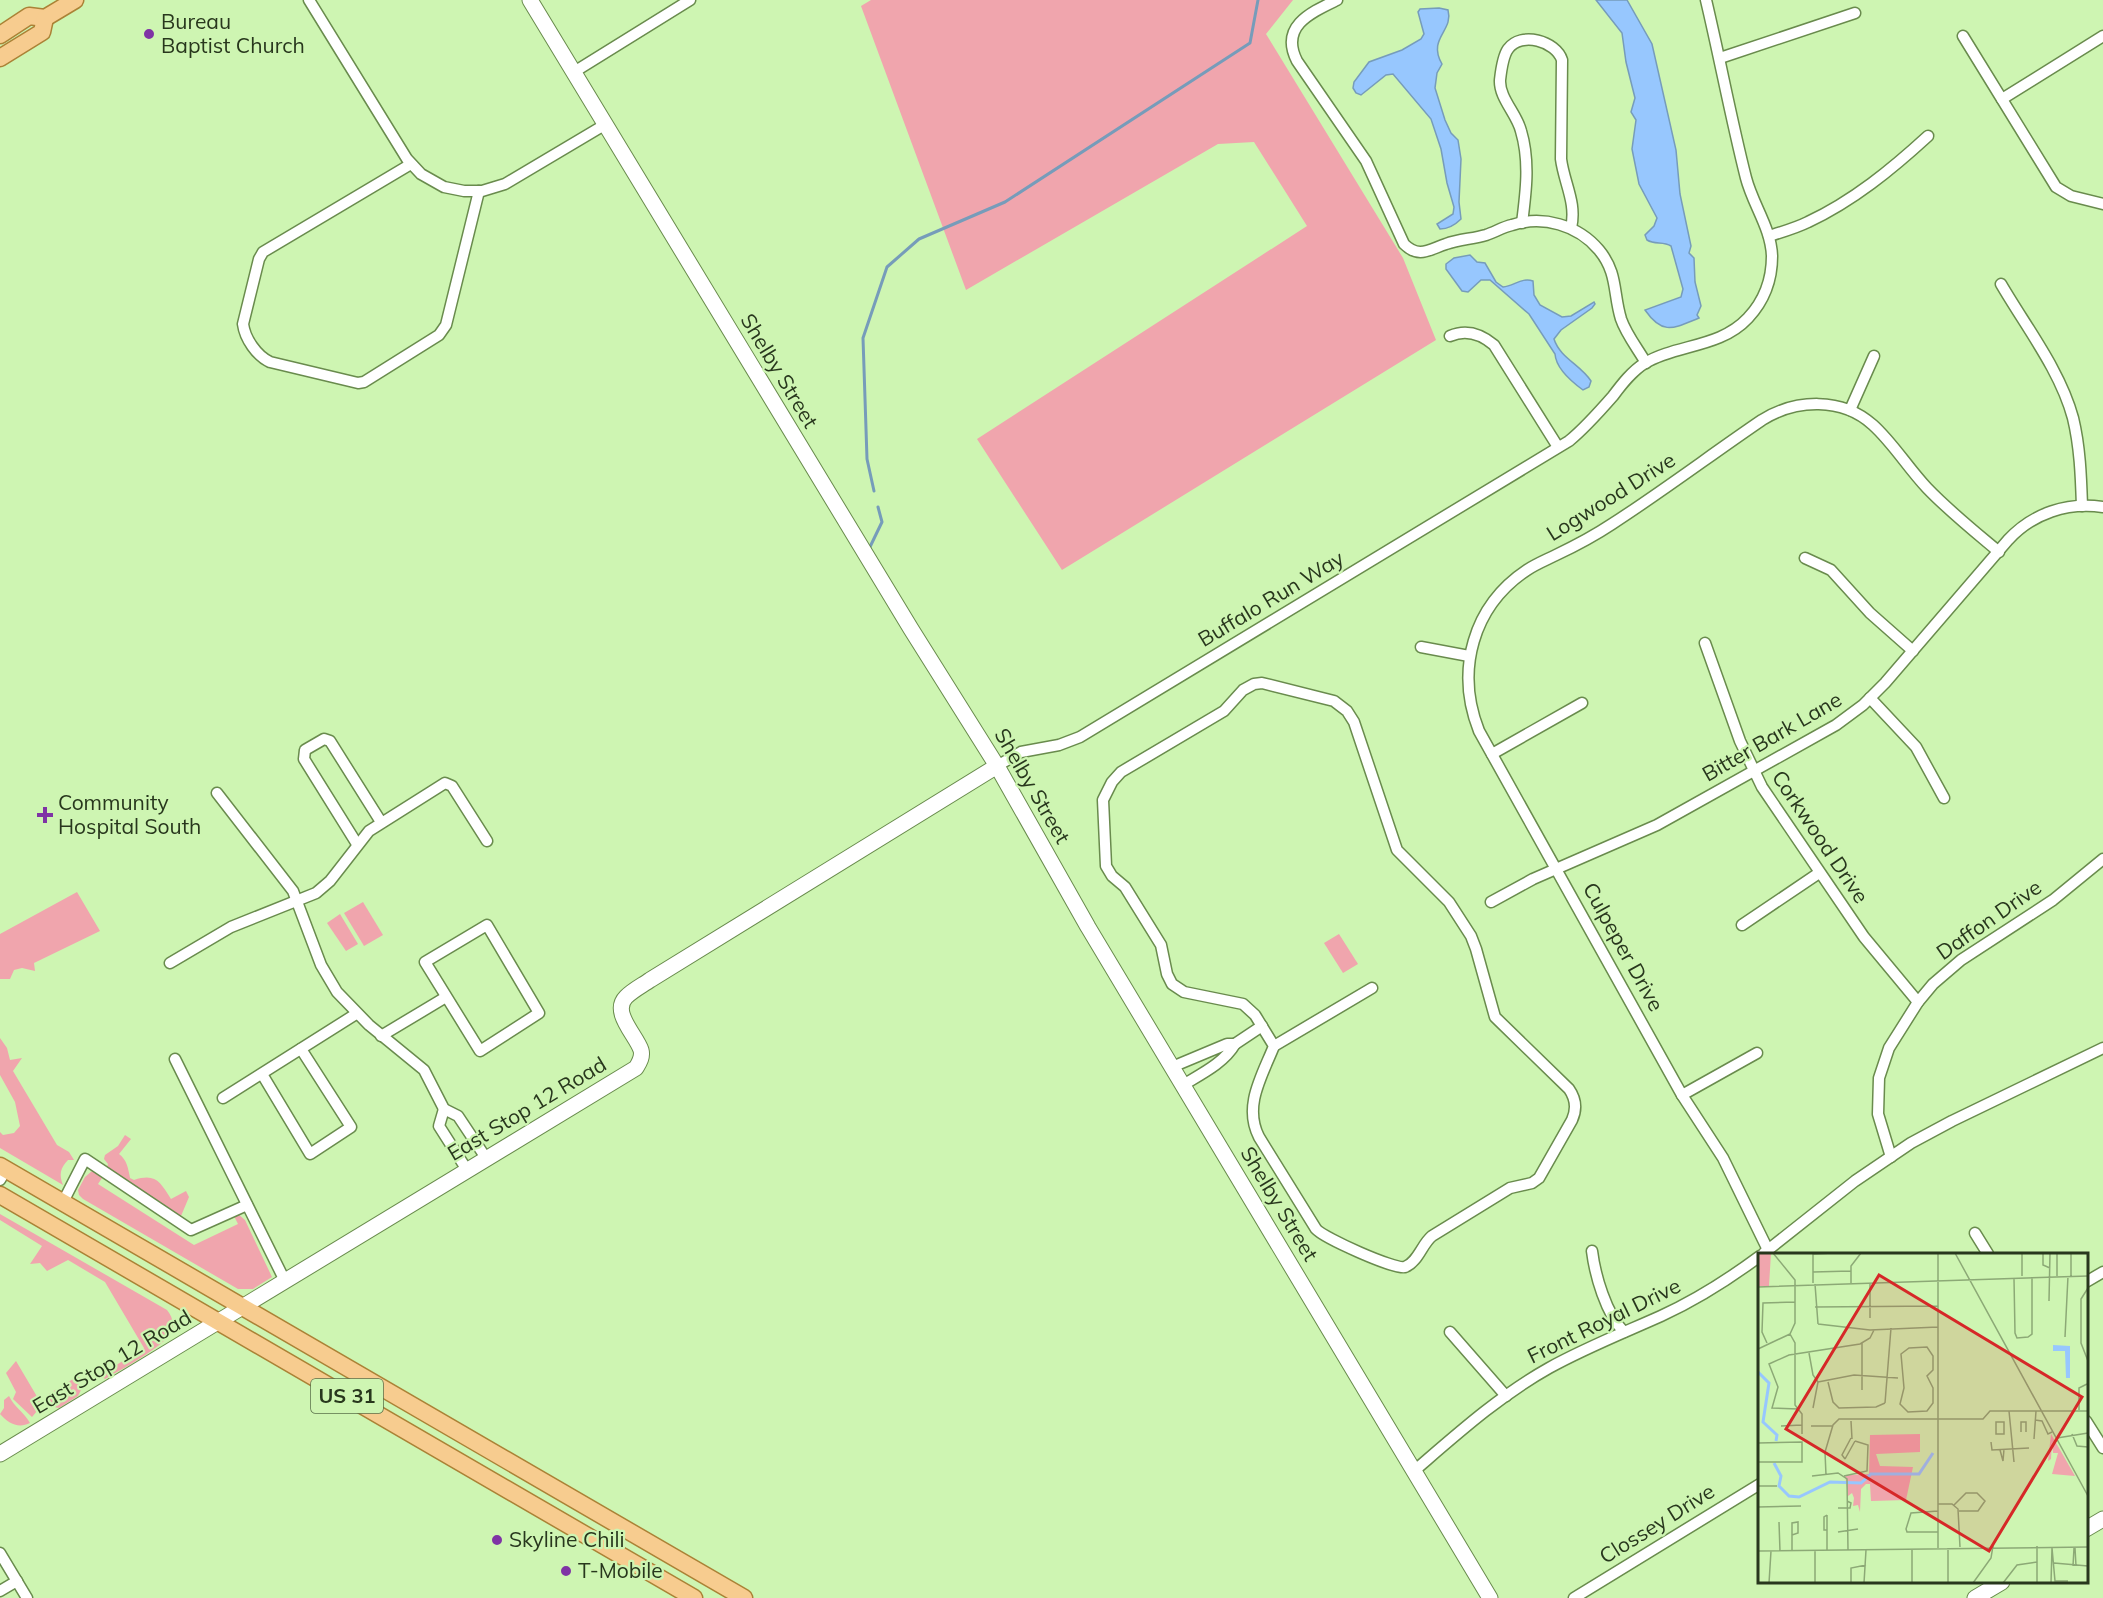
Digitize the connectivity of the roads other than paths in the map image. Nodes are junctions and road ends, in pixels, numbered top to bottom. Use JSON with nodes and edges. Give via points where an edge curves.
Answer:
{"nodes":[{"id":1,"x":75,"y":0,"type":"edge"},
{"id":2,"x":309,"y":0,"type":"edge"},
{"id":3,"x":530,"y":0,"type":"edge"},
{"id":4,"x":690,"y":0,"type":"edge"},
{"id":5,"x":1337,"y":0,"type":"edge"},
{"id":6,"x":1706,"y":0,"type":"edge"},
{"id":7,"x":1855,"y":13,"type":"dead end"},
{"id":8,"x":45,"y":18,"type":"junction"},
{"id":9,"x":0,"y":35,"type":"edge"},
{"id":10,"x":1963,"y":36,"type":"dead end"},
{"id":11,"x":2103,"y":36,"type":"edge"},
{"id":12,"x":1720,"y":57,"type":"junction"},
{"id":13,"x":0,"y":58,"type":"edge"},
{"id":14,"x":574,"y":72,"type":"junction"},
{"id":15,"x":2002,"y":99,"type":"junction"},
{"id":16,"x":606,"y":124,"type":"junction"},
{"id":17,"x":1928,"y":136,"type":"dead end"},
{"id":18,"x":411,"y":164,"type":"junction"},
{"id":19,"x":479,"y":191,"type":"junction"},
{"id":20,"x":2103,"y":204,"type":"edge"},
{"id":21,"x":1522,"y":223,"type":"junction"},
{"id":22,"x":1571,"y":228,"type":"junction"},
{"id":23,"x":1769,"y":236,"type":"junction"},
{"id":24,"x":2001,"y":284,"type":"dead end"},
{"id":25,"x":1450,"y":336,"type":"dead end"},
{"id":26,"x":1874,"y":356,"type":"dead end"},
{"id":27,"x":1646,"y":363,"type":"junction"},
{"id":28,"x":1850,"y":410,"type":"junction"},
{"id":29,"x":1558,"y":447,"type":"junction"},
{"id":30,"x":2082,"y":506,"type":"junction"},
{"id":31,"x":2103,"y":507,"type":"edge"},
{"id":32,"x":1999,"y":552,"type":"junction"},
{"id":33,"x":1805,"y":558,"type":"dead end"},
{"id":34,"x":1705,"y":643,"type":"dead end"},
{"id":35,"x":1421,"y":647,"type":"dead end"},
{"id":36,"x":1913,"y":651,"type":"junction"},
{"id":37,"x":1469,"y":656,"type":"junction"},
{"id":38,"x":1870,"y":698,"type":"junction"},
{"id":39,"x":1582,"y":703,"type":"dead end"},
{"id":40,"x":1492,"y":754,"type":"junction"},
{"id":41,"x":997,"y":766,"type":"junction"},
{"id":42,"x":1754,"y":772,"type":"junction"},
{"id":43,"x":217,"y":793,"type":"dead end"},
{"id":44,"x":1944,"y":798,"type":"dead end"},
{"id":45,"x":381,"y":822,"type":"junction"},
{"id":46,"x":487,"y":841,"type":"dead end"},
{"id":47,"x":357,"y":844,"type":"junction"},
{"id":48,"x":2103,"y":859,"type":"edge"},
{"id":49,"x":1557,"y":869,"type":"junction"},
{"id":50,"x":1819,"y":873,"type":"junction"},
{"id":51,"x":298,"y":900,"type":"junction"},
{"id":52,"x":1491,"y":902,"type":"dead end"},
{"id":53,"x":1742,"y":925,"type":"dead end"},
{"id":54,"x":170,"y":963,"type":"dead end"},
{"id":55,"x":1372,"y":988,"type":"dead end"},
{"id":56,"x":446,"y":997,"type":"junction"},
{"id":57,"x":1918,"y":1002,"type":"junction"},
{"id":58,"x":356,"y":1014,"type":"junction"},
{"id":59,"x":1262,"y":1026,"type":"junction"},
{"id":60,"x":381,"y":1036,"type":"junction"},
{"id":61,"x":1235,"y":1044,"type":"junction"},
{"id":62,"x":1274,"y":1046,"type":"junction"},
{"id":63,"x":2103,"y":1047,"type":"edge"},
{"id":64,"x":301,"y":1049,"type":"junction"},
{"id":65,"x":1757,"y":1053,"type":"dead end"},
{"id":66,"x":175,"y":1059,"type":"dead end"},
{"id":67,"x":1172,"y":1067,"type":"junction"},
{"id":68,"x":262,"y":1074,"type":"junction"},
{"id":69,"x":1183,"y":1085,"type":"junction"},
{"id":70,"x":1682,"y":1095,"type":"junction"},
{"id":71,"x":223,"y":1098,"type":"dead end"},
{"id":72,"x":444,"y":1109,"type":"junction"},
{"id":73,"x":1891,"y":1156,"type":"junction"},
{"id":74,"x":486,"y":1158,"type":"junction"},
{"id":75,"x":467,"y":1170,"type":"junction"},
{"id":76,"x":2,"y":1172,"type":"edge"},
{"id":77,"x":0,"y":1195,"type":"edge"},
{"id":78,"x":63,"y":1202,"type":"junction"},
{"id":79,"x":247,"y":1205,"type":"junction"},
{"id":80,"x":1975,"y":1233,"type":"dead end"},
{"id":81,"x":1592,"y":1251,"type":"dead end"},
{"id":82,"x":1763,"y":1253,"type":"edge"},
{"id":83,"x":1764,"y":1253,"type":"edge"},
{"id":84,"x":1987,"y":1253,"type":"edge"},
{"id":85,"x":1758,"y":1257,"type":"edge"},
{"id":86,"x":2103,"y":1272,"type":"edge"},
{"id":87,"x":285,"y":1281,"type":"junction"},
{"id":88,"x":2088,"y":1281,"type":"edge"},
{"id":89,"x":243,"y":1306,"type":"junction"},
{"id":90,"x":219,"y":1322,"type":"junction"},
{"id":91,"x":1450,"y":1332,"type":"dead end"},
{"id":92,"x":1624,"y":1332,"type":"junction"},
{"id":93,"x":1506,"y":1396,"type":"junction"},
{"id":94,"x":2088,"y":1424,"type":"edge"},
{"id":95,"x":2103,"y":1448,"type":"edge"},
{"id":96,"x":0,"y":1454,"type":"edge"},
{"id":97,"x":1414,"y":1471,"type":"junction"},
{"id":98,"x":1758,"y":1485,"type":"edge"},
{"id":99,"x":2103,"y":1519,"type":"edge"},
{"id":100,"x":2088,"y":1528,"type":"edge"},
{"id":101,"x":0,"y":1552,"type":"edge"},
{"id":102,"x":17,"y":1581,"type":"junction"},
{"id":103,"x":1999,"y":1583,"type":"edge"},
{"id":104,"x":0,"y":1591,"type":"edge"},
{"id":105,"x":27,"y":1598,"type":"edge"},
{"id":106,"x":694,"y":1598,"type":"edge"},
{"id":107,"x":744,"y":1598,"type":"edge"},
{"id":108,"x":1490,"y":1598,"type":"edge"},
{"id":109,"x":1574,"y":1598,"type":"edge"},
{"id":110,"x":1975,"y":1598,"type":"edge"}],
"edges":[{"from":1,"to":8,"type":"main road"},
{"from":2,"to":18,"type":"street"},
{"from":3,"to":14,"type":"street","name":"Shelby Street"},
{"from":4,"to":14,"type":"street"},
{"from":5,"to":21,"type":"street","via":[[1300,21],[1293,38],[1293,52],[1366,161],[1402,241],[1409,249],[1426,252]]},
{"from":6,"to":12,"type":"street"},
{"from":7,"to":12,"type":"street"},
{"from":8,"to":9,"type":"main road","via":[[29,16]]},
{"from":8,"to":13,"type":"main road","via":[[42,32]]},
{"from":10,"to":15,"type":"street"},
{"from":11,"to":15,"type":"street"},
{"from":12,"to":23,"type":"street","via":[[1746,179]]},
{"from":14,"to":16,"type":"street","name":"Shelby Street"},
{"from":15,"to":20,"type":"street","via":[[2056,187],[2071,196]]},
{"from":16,"to":19,"type":"street","via":[[505,184]]},
{"from":16,"to":41,"type":"street","name":"Shelby Street"},
{"from":17,"to":23,"type":"street","via":[[1861,190],[1808,222]]},
{"from":18,"to":19,"type":"street","via":[[444,187]]},
{"from":18,"to":19,"type":"street","via":[[263,252],[243,327],[257,354],[266,361],[353,383],[364,382],[439,335],[444,330]]},
{"from":21,"to":22,"type":"street","via":[[1551,222]]},
{"from":21,"to":22,"type":"street","via":[[1528,185],[1523,140],[1500,83],[1505,55],[1512,45],[1528,40],[1556,48],[1561,57],[1561,159],[1573,206]]},
{"from":22,"to":27,"type":"street","via":[[1592,242],[1608,263],[1622,322]]},
{"from":23,"to":27,"type":"street","via":[[1772,268],[1767,289],[1747,319],[1712,341]]},
{"from":24,"to":30,"type":"street","via":[[2068,403],[2079,455]]},
{"from":25,"to":29,"type":"street","via":[[1459,332],[1474,334],[1496,347]]},
{"from":26,"to":28,"type":"street"},
{"from":27,"to":29,"type":"street","name":"Buffalo Run Way","via":[[1629,376],[1582,431]]},
{"from":28,"to":32,"type":"street","via":[[1879,430],[1934,496]]},
{"from":28,"to":37,"type":"street","name":"Logwood Drive","via":[[1823,404],[1783,409],[1609,526],[1518,576],[1485,613]]},
{"from":29,"to":41,"type":"street","name":"Buffalo Run Way","via":[[1080,737],[1021,752]]},
{"from":30,"to":31,"type":"street","name":"Bitter Bark Lane"},
{"from":30,"to":32,"type":"street","name":"Bitter Bark Lane","via":[[2042,515],[2015,533]]},
{"from":32,"to":36,"type":"street","name":"Bitter Bark Lane"},
{"from":33,"to":36,"type":"street","via":[[1831,570],[1870,613]]},
{"from":34,"to":42,"type":"street","name":"Corkwood Drive"},
{"from":35,"to":37,"type":"street"},
{"from":36,"to":38,"type":"street","name":"Bitter Bark Lane"},
{"from":37,"to":40,"type":"street","name":"Culpeper Drive","via":[[1471,705]]},
{"from":38,"to":42,"type":"street","name":"Bitter Bark Lane","via":[[1836,725]]},
{"from":38,"to":44,"type":"street","via":[[1916,747]]},
{"from":39,"to":40,"type":"street"},
{"from":40,"to":49,"type":"street","name":"Culpeper Drive"},
{"from":41,"to":67,"type":"street","name":"Shelby Street"},
{"from":41,"to":74,"type":"street","name":"East Stop 12 Road","via":[[624,998],[624,1019],[641,1051],[636,1068]]},
{"from":42,"to":49,"type":"street","name":"Bitter Bark Lane","via":[[1657,825]]},
{"from":42,"to":50,"type":"street","name":"Corkwood Drive"},
{"from":43,"to":51,"type":"street"},
{"from":45,"to":46,"type":"street","via":[[447,783]]},
{"from":45,"to":47,"type":"street"},
{"from":45,"to":47,"type":"street","via":[[330,741],[324,739],[305,750],[304,759]]},
{"from":47,"to":51,"type":"street","via":[[330,881],[316,893]]},
{"from":48,"to":57,"type":"street","name":"Daffon Drive","via":[[2053,900],[1961,960]]},
{"from":49,"to":52,"type":"street","name":"Bitter Bark Lane"},
{"from":49,"to":70,"type":"street","name":"Culpeper Drive"},
{"from":50,"to":53,"type":"street"},
{"from":50,"to":57,"type":"street","name":"Corkwood Drive","via":[[1875,952]]},
{"from":51,"to":54,"type":"street","via":[[231,927]]},
{"from":51,"to":58,"type":"street","via":[[323,969]]},
{"from":55,"to":62,"type":"street"},
{"from":56,"to":56,"type":"street","via":[[480,1051],[539,1013],[487,925],[425,962]]},
{"from":56,"to":60,"type":"street"},
{"from":57,"to":73,"type":"street","name":"Daffon Drive","via":[[1889,1048],[1879,1078],[1878,1114]]},
{"from":58,"to":60,"type":"street"},
{"from":58,"to":64,"type":"street"},
{"from":59,"to":61,"type":"street"},
{"from":59,"to":62,"type":"street"},
{"from":59,"to":62,"type":"street","via":[[1243,1004],[1184,992],[1170,982],[1161,945],[1125,887],[1107,868],[1103,800],[1116,777],[1224,711],[1240,692],[1266,683],[1334,701],[1347,711],[1396,848],[1449,902],[1471,936],[1495,1017],[1569,1089],[1575,1101],[1574,1117],[1536,1180],[1510,1188],[1432,1236],[1412,1263],[1396,1267],[1316,1229],[1255,1129],[1254,1096]]},
{"from":60,"to":72,"type":"street","via":[[428,1074]]},
{"from":61,"to":67,"type":"street"},
{"from":61,"to":69,"type":"street","via":[[1218,1063]]},
{"from":63,"to":73,"type":"street","name":"Front Royal Drive","via":[[1952,1121]]},
{"from":64,"to":68,"type":"street"},
{"from":64,"to":68,"type":"street","via":[[351,1127],[310,1154]]},
{"from":65,"to":70,"type":"street"},
{"from":66,"to":79,"type":"street"},
{"from":67,"to":69,"type":"street","name":"Shelby Street"},
{"from":68,"to":71,"type":"street"},
{"from":69,"to":97,"type":"street","name":"Shelby Street"},
{"from":70,"to":82,"type":"street","name":"Culpeper Drive","via":[[1723,1158]]},
{"from":72,"to":74,"type":"street","via":[[458,1116]]},
{"from":72,"to":75,"type":"street","via":[[439,1126]]},
{"from":73,"to":83,"type":"street","name":"Front Royal Drive"},
{"from":74,"to":75,"type":"street","name":"East Stop 12 Road"},
{"from":75,"to":87,"type":"street","name":"East Stop 12 Road"},
{"from":76,"to":78,"type":"main road","number":"US 31"},
{"from":77,"to":90,"type":"main road","number":"US 31"},
{"from":78,"to":79,"type":"street","via":[[85,1159],[191,1230]]},
{"from":78,"to":89,"type":"main road","number":"US 31"},
{"from":79,"to":87,"type":"street"},
{"from":80,"to":84,"type":"street"},
{"from":81,"to":92,"type":"street","via":[[1604,1296]]},
{"from":85,"to":92,"type":"street","name":"Front Royal Drive","via":[[1701,1295]]},
{"from":86,"to":88,"type":"street"},
{"from":87,"to":89,"type":"street","name":"East Stop 12 Road"},
{"from":89,"to":90,"type":"street","name":"East Stop 12 Road"},
{"from":89,"to":107,"type":"main road","number":"US 31"},
{"from":90,"to":96,"type":"street","name":"East Stop 12 Road"},
{"from":90,"to":106,"type":"main road","number":"US 31"},
{"from":91,"to":93,"type":"street"},
{"from":92,"to":93,"type":"street","name":"Front Royal Drive","via":[[1570,1357]]},
{"from":93,"to":97,"type":"street","name":"Front Royal Drive"},
{"from":94,"to":95,"type":"street"},
{"from":97,"to":108,"type":"street","name":"Shelby Street"},
{"from":98,"to":109,"type":"street","name":"Clossey Drive"},
{"from":99,"to":100,"type":"street"},
{"from":101,"to":102,"type":"street"},
{"from":102,"to":104,"type":"street"},
{"from":102,"to":105,"type":"street"},
{"from":103,"to":110,"type":"street"}]}
